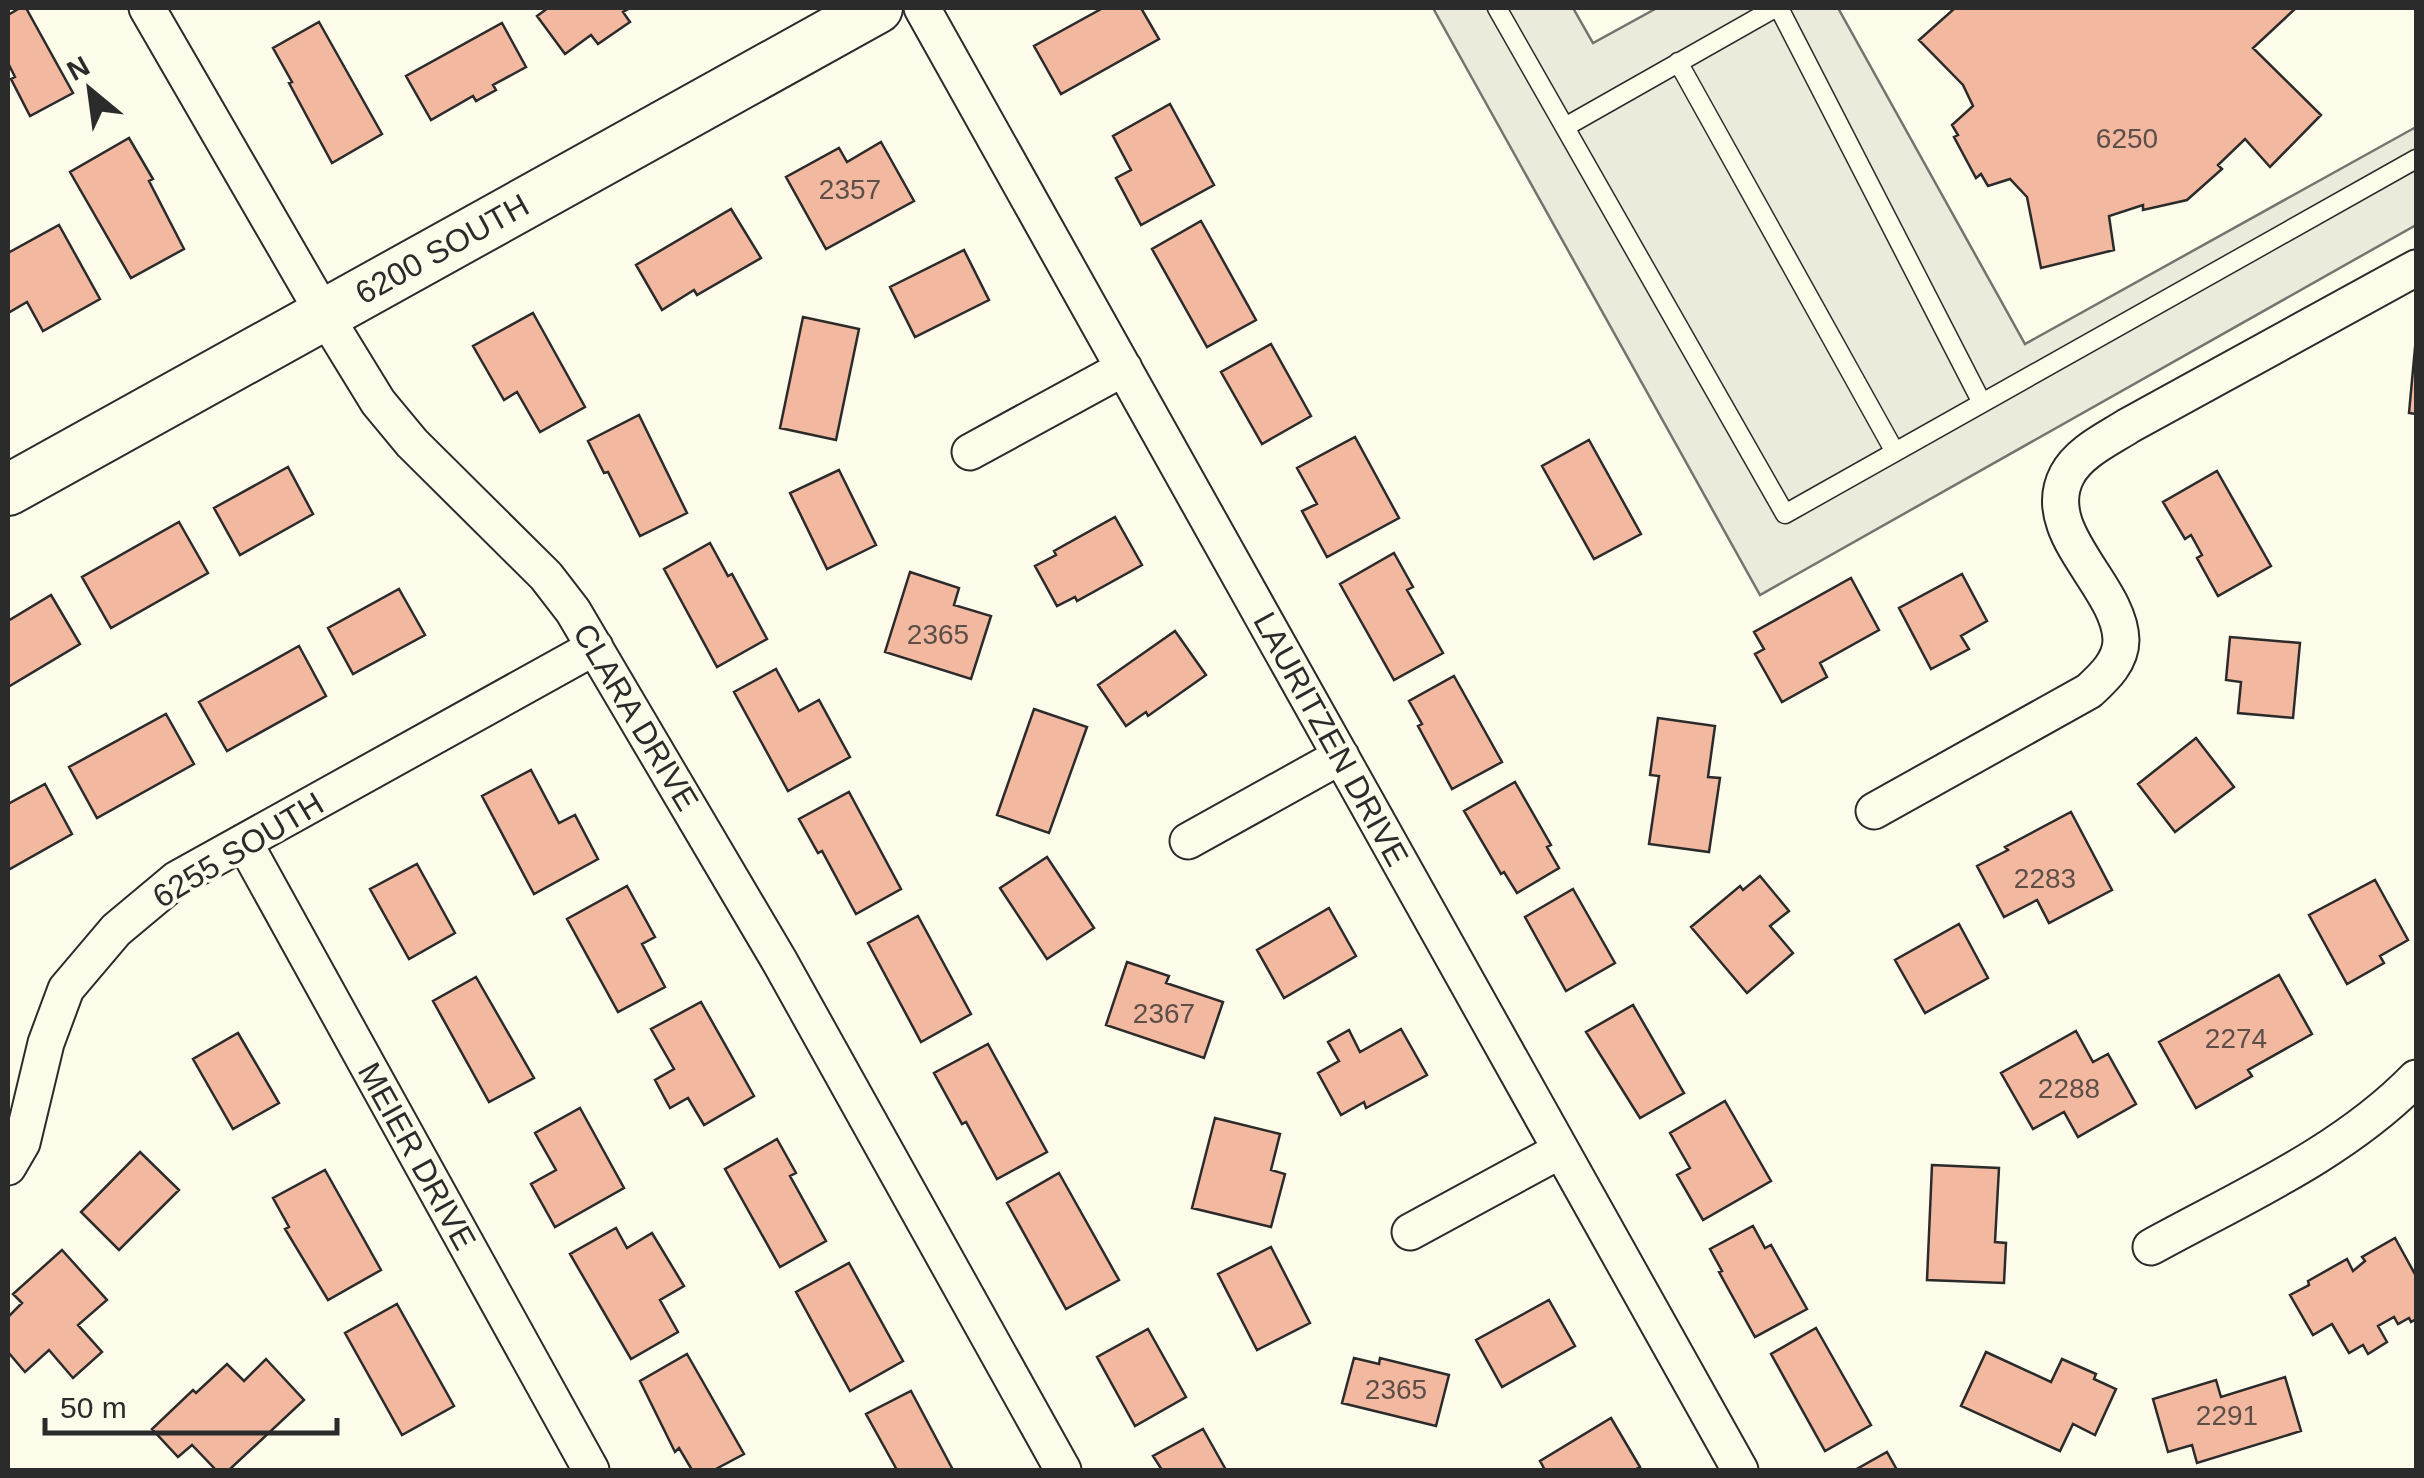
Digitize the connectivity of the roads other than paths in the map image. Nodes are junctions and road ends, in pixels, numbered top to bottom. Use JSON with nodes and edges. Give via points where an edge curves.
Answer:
{"nodes":[{"id":1,"x":147,"y":8,"type":"edge"},
{"id":2,"x":877,"y":8,"type":"edge"},
{"id":3,"x":922,"y":8,"type":"edge"},
{"id":4,"x":1497,"y":8,"type":"edge"},
{"id":5,"x":1777,"y":8,"type":"edge"},
{"id":6,"x":1678,"y":62,"type":"junction"},
{"id":7,"x":1565,"y":127,"type":"junction"},
{"id":8,"x":2416,"y":158,"type":"edge"},
{"id":9,"x":2416,"y":268,"type":"edge"},
{"id":10,"x":324,"y":314,"type":"junction"},
{"id":11,"x":1124,"y":368,"type":"junction"},
{"id":12,"x":1982,"y":403,"type":"junction"},
{"id":13,"x":970,"y":452,"type":"dead end"},
{"id":14,"x":1895,"y":452,"type":"junction"},
{"id":15,"x":8,"y":490,"type":"edge"},
{"id":16,"x":595,"y":646,"type":"junction"},
{"id":17,"x":1341,"y":756,"type":"junction"},
{"id":18,"x":1874,"y":811,"type":"dead end"},
{"id":19,"x":1188,"y":841,"type":"dead end"},
{"id":20,"x":244,"y":842,"type":"junction"},
{"id":21,"x":2416,"y":1078,"type":"edge"},
{"id":22,"x":1561,"y":1150,"type":"junction"},
{"id":23,"x":8,"y":1167,"type":"edge"},
{"id":24,"x":1410,"y":1232,"type":"dead end"},
{"id":25,"x":2151,"y":1247,"type":"dead end"},
{"id":26,"x":591,"y":1470,"type":"edge"},
{"id":27,"x":1063,"y":1470,"type":"edge"},
{"id":28,"x":1740,"y":1470,"type":"edge"}],
"edges":[{"from":1,"to":10,"type":"street","name":"CLARA DRIVE"},
{"from":2,"to":10,"type":"main road","name":"6200 SOUTH"},
{"from":3,"to":11,"type":"street","name":"LAURITZEN DRIVE"},
{"from":4,"to":7,"type":"lane"},
{"from":5,"to":6,"type":"lane"},
{"from":5,"to":12,"type":"lane"},
{"from":6,"to":7,"type":"lane"},
{"from":6,"to":14,"type":"lane"},
{"from":7,"to":14,"type":"lane","via":[[1785,514]]},
{"from":8,"to":12,"type":"lane"},
{"from":9,"to":18,"type":"street","via":[[2086,453],[2067,475],[2061,505],[2066,528],[2113,614],[2121,641],[2112,668],[2089,692]]},
{"from":10,"to":15,"type":"main road","name":"6200 SOUTH"},
{"from":10,"to":16,"type":"street","name":"CLARA DRIVE","via":[[378,402],[546,576]]},
{"from":11,"to":13,"type":"street"},
{"from":11,"to":17,"type":"street","name":"LAURITZEN DRIVE"},
{"from":12,"to":14,"type":"lane"},
{"from":16,"to":20,"type":"street","name":"6255 SOUTH"},
{"from":16,"to":27,"type":"street","name":"CLARA DRIVE"},
{"from":17,"to":19,"type":"street"},
{"from":17,"to":22,"type":"street","name":"LAURITZEN DRIVE"},
{"from":20,"to":23,"type":"street","name":"6255 SOUTH","via":[[177,879],[116,930],[66,989],[22,1143]]},
{"from":20,"to":26,"type":"street","name":"MEIER DRIVE"},
{"from":21,"to":25,"type":"street","via":[[2356,1132]]},
{"from":22,"to":24,"type":"street"},
{"from":22,"to":28,"type":"street","name":"LAURITZEN DRIVE"}]}
